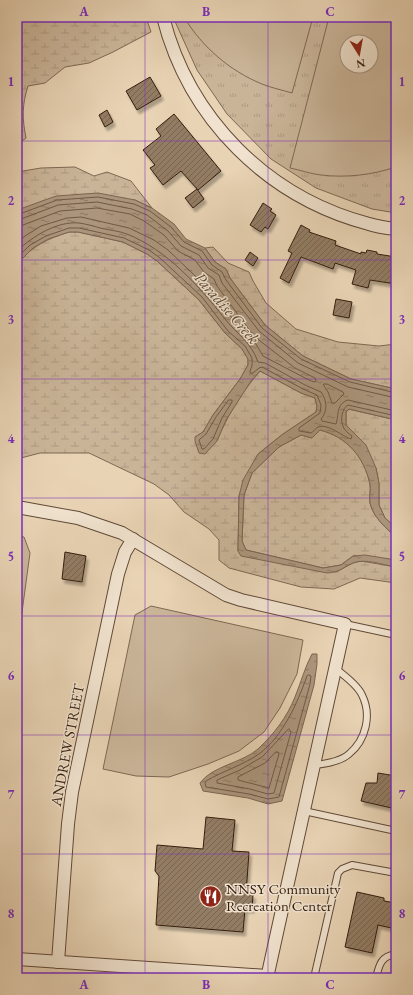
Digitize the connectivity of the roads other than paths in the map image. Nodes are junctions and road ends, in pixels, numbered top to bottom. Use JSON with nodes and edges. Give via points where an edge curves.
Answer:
{"nodes":[{"id":1,"x":162,"y":17,"type":"edge"},
{"id":2,"x":396,"y":229,"type":"edge"},
{"id":3,"x":17,"y":507,"type":"edge"},
{"id":4,"x":133,"y":539,"type":"junction"},
{"id":5,"x":345,"y":624,"type":"junction"},
{"id":6,"x":396,"y":635,"type":"edge"},
{"id":7,"x":336,"y":669,"type":"junction"},
{"id":8,"x":314,"y":765,"type":"junction"},
{"id":9,"x":304,"y":811,"type":"junction"},
{"id":10,"x":396,"y":831,"type":"edge"},
{"id":11,"x":396,"y":873,"type":"edge"},
{"id":12,"x":396,"y":954,"type":"edge"},
{"id":13,"x":17,"y":959,"type":"edge"},
{"id":14,"x":58,"y":962,"type":"junction"},
{"id":15,"x":267,"y":977,"type":"edge"},
{"id":16,"x":293,"y":978,"type":"edge"},
{"id":17,"x":314,"y":978,"type":"edge"},
{"id":18,"x":376,"y":978,"type":"edge"}],
"edges":[{"from":1,"to":2,"type":"street","via":[[187,82],[202,106],[220,131],[262,171],[311,202],[341,215]]},
{"from":3,"to":4,"type":"street","via":[[78,518],[105,526]]},
{"from":4,"to":5,"type":"street","via":[[226,595]]},
{"from":4,"to":14,"type":"street","name":"ANDREW STREET","via":[[125,552],[118,574],[72,792]]},
{"from":5,"to":6,"type":"lane"},
{"from":5,"to":7,"type":"street"},
{"from":7,"to":8,"type":"street"},
{"from":7,"to":8,"type":"lane","via":[[362,694],[368,716],[363,737],[349,754],[328,763]]},
{"from":8,"to":9,"type":"street"},
{"from":9,"to":10,"type":"lane"},
{"from":9,"to":15,"type":"street"},
{"from":11,"to":17,"type":"lane","via":[[352,865],[342,869],[338,874]]},
{"from":12,"to":18,"type":"lane","via":[[381,962]]},
{"from":13,"to":14,"type":"street"},
{"from":14,"to":15,"type":"street"},
{"from":15,"to":16,"type":"lane"}]}
